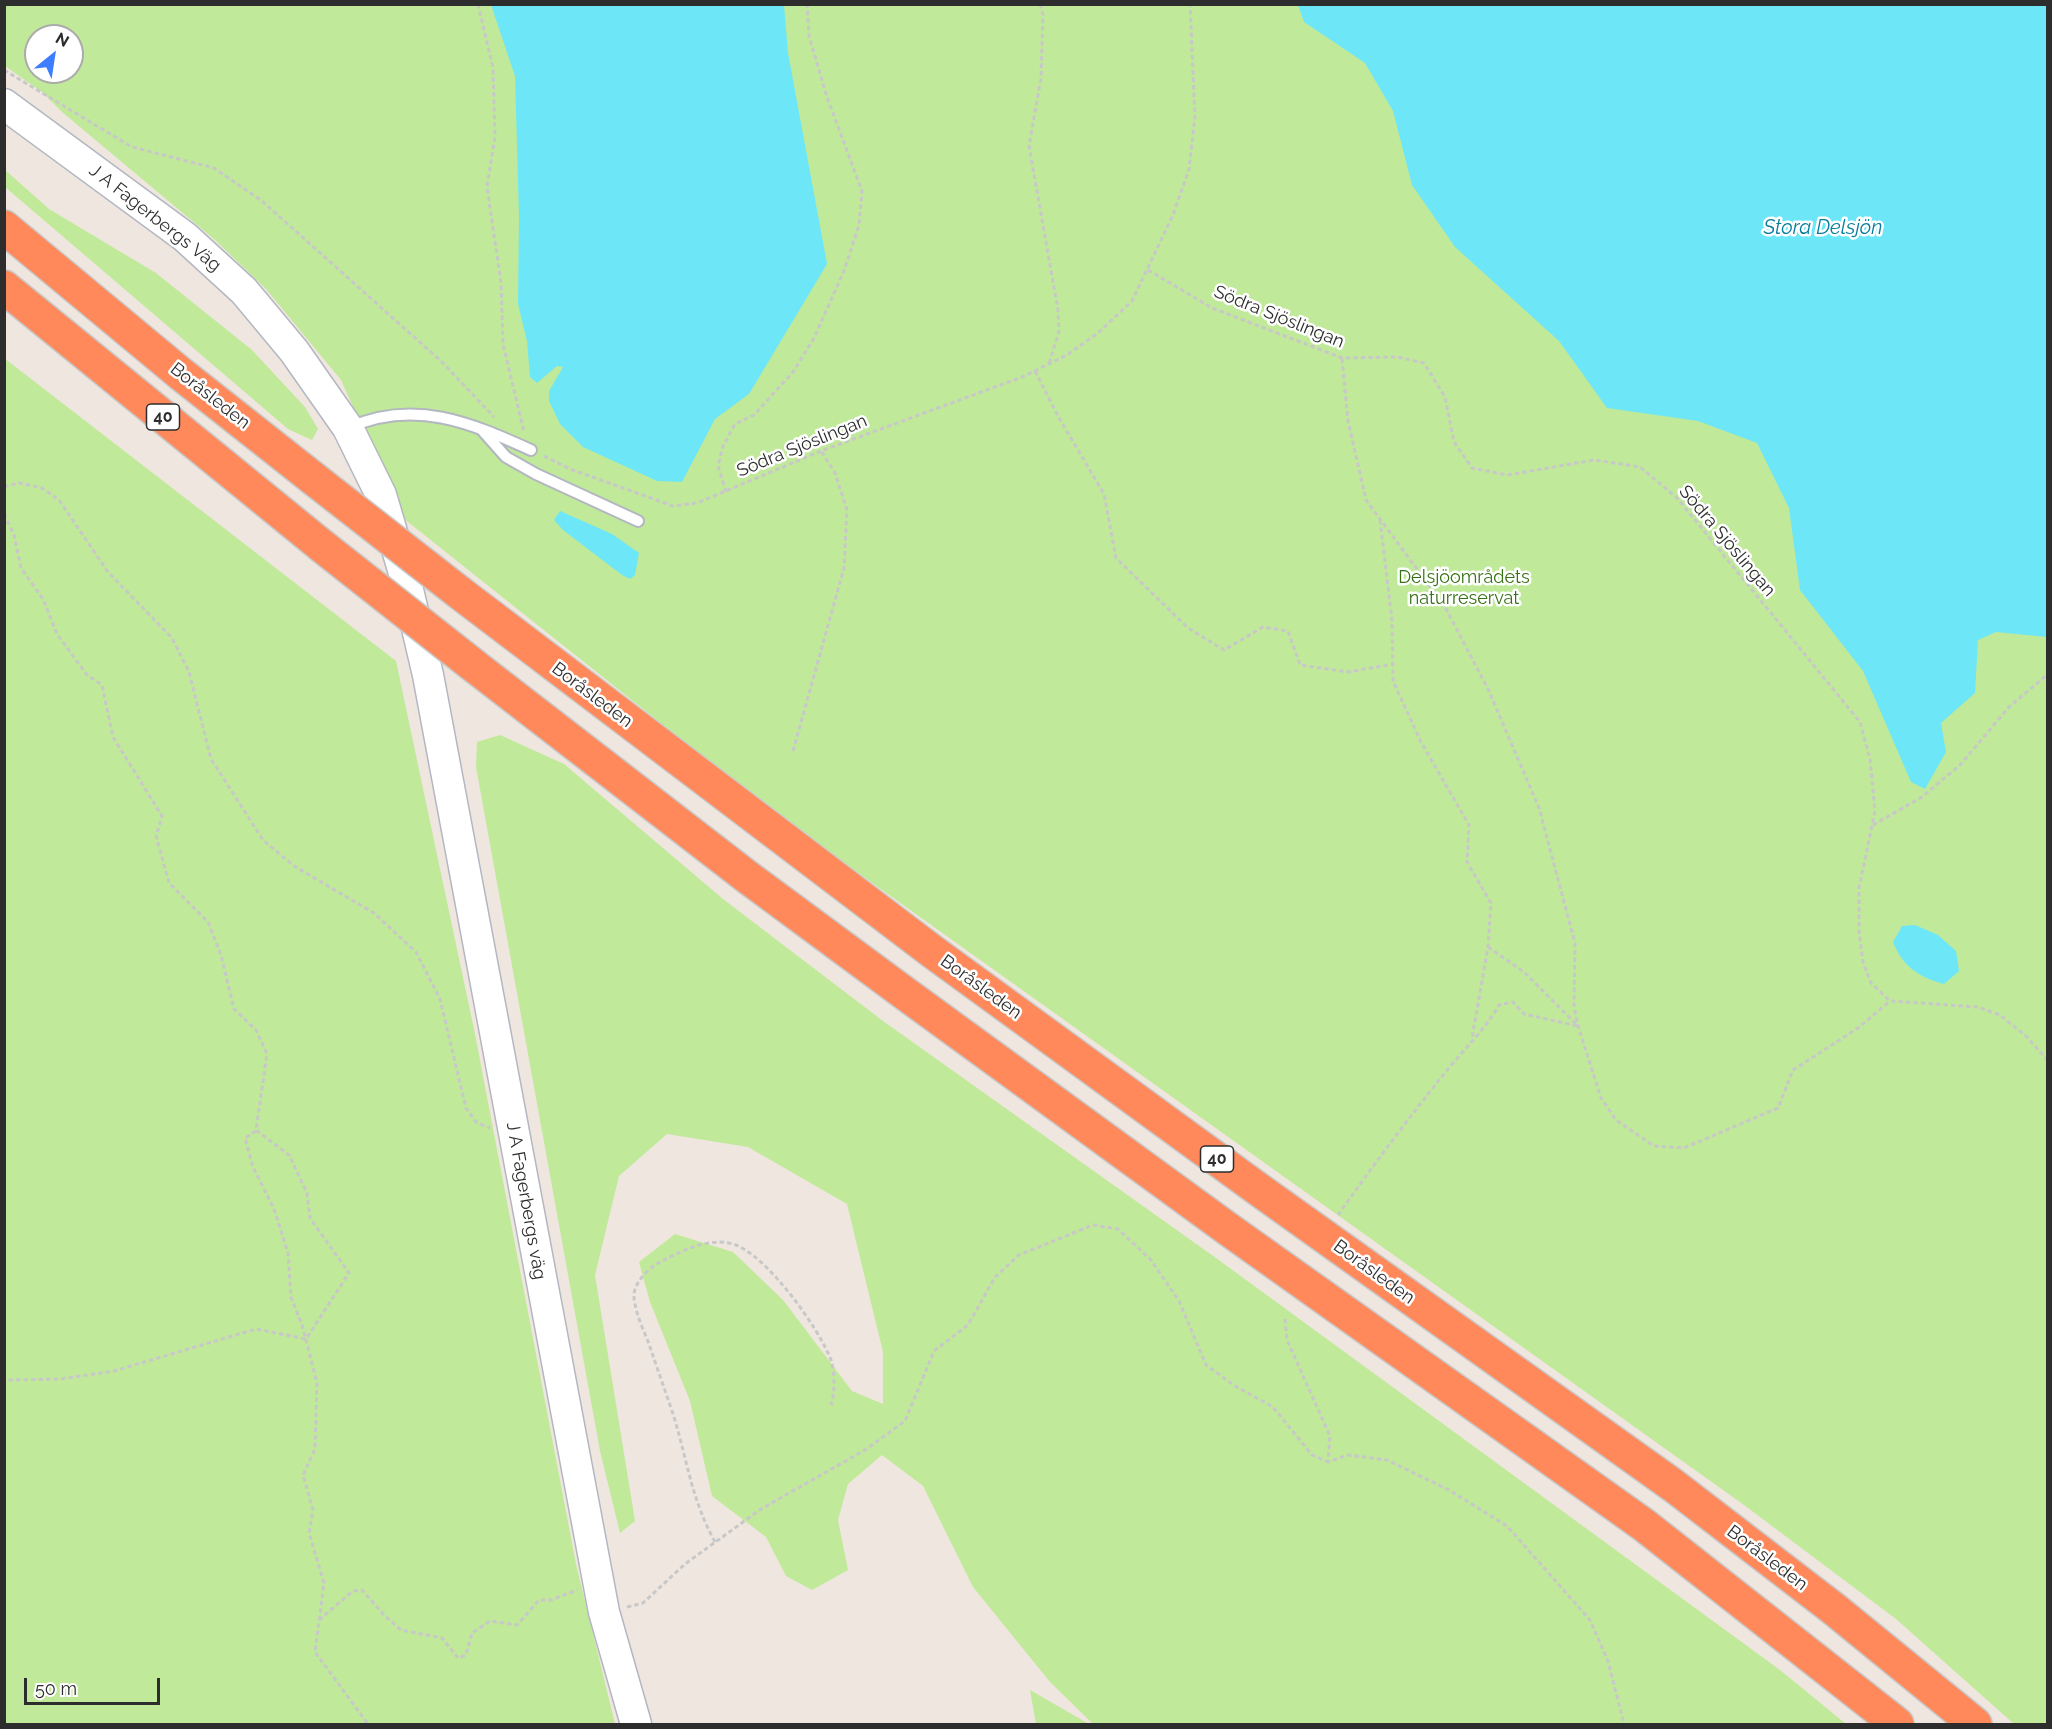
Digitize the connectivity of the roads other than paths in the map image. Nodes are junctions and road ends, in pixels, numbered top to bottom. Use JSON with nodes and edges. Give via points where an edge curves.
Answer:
{"nodes":[{"id":1,"x":4,"y":104,"type":"edge"},
{"id":2,"x":4,"y":227,"type":"edge"},
{"id":3,"x":4,"y":287,"type":"edge"},
{"id":4,"x":479,"y":427,"type":"junction"},
{"id":5,"x":348,"y":428,"type":"junction"},
{"id":6,"x":531,"y":450,"type":"road end"},
{"id":7,"x":638,"y":521,"type":"dead end"},
{"id":8,"x":428,"y":675,"type":"joint"},
{"id":9,"x":636,"y":1725,"type":"edge"},
{"id":10,"x":1898,"y":1725,"type":"edge"},
{"id":11,"x":1974,"y":1725,"type":"edge"}],
"edges":[{"from":1,"to":5,"type":"street","name":"J A Fagerbergs Väg","via":[[185,237],[244,291],[294,351]]},
{"from":2,"to":11,"type":"highway","name":"Boråsleden","number":"40","bridge":true,"via":[[460,594],[933,951],[1674,1486],[1834,1609]]},
{"from":3,"to":10,"type":"highway","number":"40","bridge":true,"via":[[322,546],[746,876],[1644,1525]]},
{"from":4,"to":5,"type":"lane","via":[[412,413],[364,421]]},
{"from":4,"to":6,"type":"lane"},
{"from":4,"to":7,"type":"lane","via":[[506,457]]},
{"from":5,"to":8,"type":"street","name":"J A Fagerbergs Väg","via":[[381,495]]},
{"from":8,"to":9,"type":"street","name":"J A Fagerbergs väg","via":[[602,1598]]}]}
